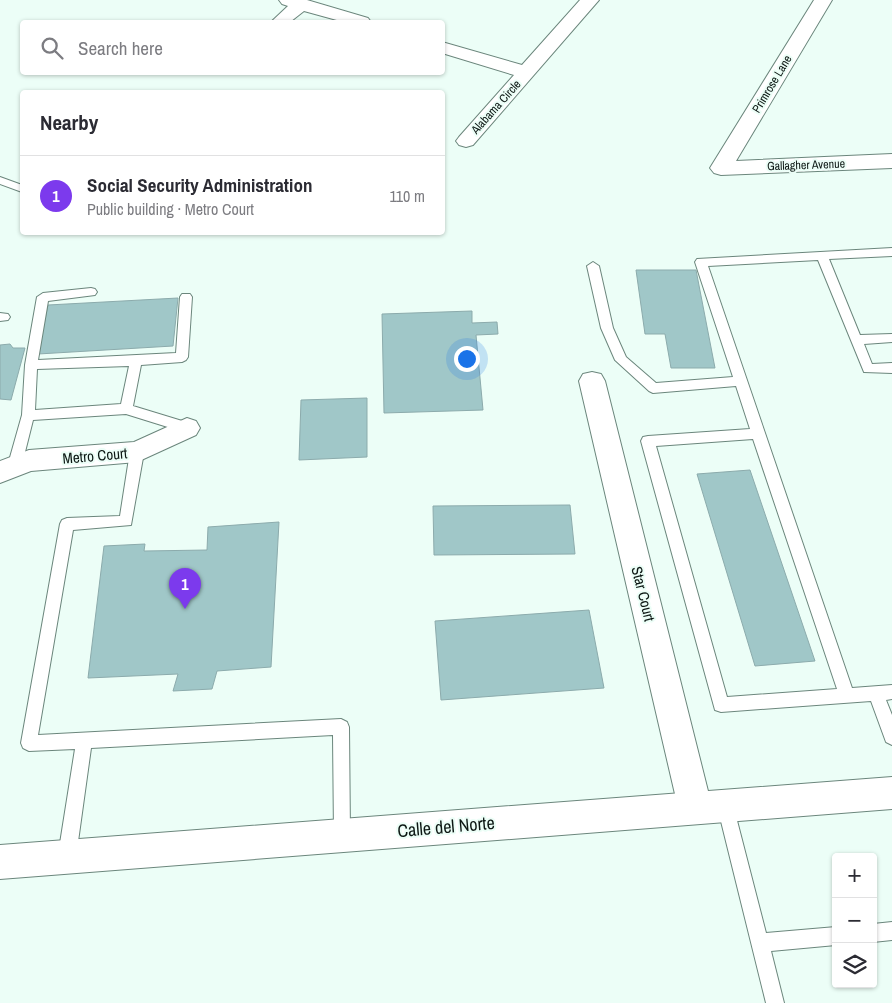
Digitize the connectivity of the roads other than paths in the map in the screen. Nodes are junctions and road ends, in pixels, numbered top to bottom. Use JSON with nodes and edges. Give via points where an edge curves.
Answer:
{"nodes":[{"id":1,"x":590,"y":0,"type":"edge"},
{"id":2,"x":823,"y":0,"type":"edge"},
{"id":3,"x":295,"y":2,"type":"edge"},
{"id":4,"x":282,"y":20,"type":"edge"},
{"id":5,"x":355,"y":20,"type":"edge"},
{"id":6,"x":445,"y":48,"type":"edge"},
{"id":7,"x":527,"y":73,"type":"junction"},
{"id":8,"x":466,"y":141,"type":"dead end"},
{"id":9,"x":892,"y":161,"type":"edge"},
{"id":10,"x":721,"y":168,"type":"joint"},
{"id":11,"x":0,"y":180,"type":"edge"},
{"id":12,"x":20,"y":187,"type":"edge"},
{"id":13,"x":892,"y":252,"type":"edge"},
{"id":14,"x":822,"y":256,"type":"junction"},
{"id":15,"x":594,"y":266,"type":"dead end"},
{"id":16,"x":91,"y":292,"type":"dead end"},
{"id":17,"x":186,"y":297,"type":"dead end"},
{"id":18,"x":892,"y":338,"type":"edge"},
{"id":19,"x":856,"y":340,"type":"junction"},
{"id":20,"x":136,"y":361,"type":"junction"},
{"id":21,"x":31,"y":365,"type":"junction"},
{"id":22,"x":892,"y":368,"type":"edge"},
{"id":23,"x":592,"y":381,"type":"dead end"},
{"id":24,"x":740,"y":381,"type":"junction"},
{"id":25,"x":126,"y":410,"type":"junction"},
{"id":26,"x":28,"y":415,"type":"junction"},
{"id":27,"x":187,"y":428,"type":"joint"},
{"id":28,"x":758,"y":434,"type":"junction"},
{"id":29,"x":137,"y":452,"type":"junction"},
{"id":30,"x":7,"y":470,"type":"edge"},
{"id":31,"x":892,"y":692,"type":"edge"},
{"id":32,"x":876,"y":693,"type":"junction"},
{"id":33,"x":847,"y":696,"type":"junction"},
{"id":34,"x":892,"y":737,"type":"edge"},
{"id":35,"x":84,"y":741,"type":"junction"},
{"id":36,"x":892,"y":793,"type":"edge"},
{"id":37,"x":710,"y":806,"type":"junction"},
{"id":38,"x":342,"y":835,"type":"junction"},
{"id":39,"x":67,"y":857,"type":"junction"},
{"id":40,"x":0,"y":862,"type":"edge"},
{"id":41,"x":892,"y":931,"type":"edge"},
{"id":42,"x":877,"y":933,"type":"edge"},
{"id":43,"x":832,"y":936,"type":"edge"},
{"id":44,"x":760,"y":943,"type":"junction"},
{"id":45,"x":775,"y":1003,"type":"edge"}],
"edges":[{"from":1,"to":7,"type":"street","name":"Alabama Circle"},
{"from":2,"to":10,"type":"street","name":"Primrose Lane"},
{"from":3,"to":4,"type":"street"},
{"from":3,"to":5,"type":"street"},
{"from":6,"to":7,"type":"street"},
{"from":7,"to":8,"type":"street","name":"Alabama Circle"},
{"from":9,"to":10,"type":"street","name":"Gallagher Avenue"},
{"from":11,"to":12,"type":"lane"},
{"from":13,"to":14,"type":"lane"},
{"from":14,"to":19,"type":"lane"},
{"from":14,"to":24,"type":"lane","via":[[700,262]]},
{"from":15,"to":24,"type":"lane","via":[[607,328],[621,360],[653,388]]},
{"from":16,"to":21,"type":"lane","via":[[43,297]]},
{"from":17,"to":20,"type":"lane","via":[[182,357]]},
{"from":18,"to":19,"type":"lane"},
{"from":19,"to":22,"type":"lane","via":[[868,369]]},
{"from":20,"to":21,"type":"lane"},
{"from":20,"to":25,"type":"lane"},
{"from":21,"to":26,"type":"lane"},
{"from":23,"to":37,"type":"street","name":"Star Court"},
{"from":24,"to":28,"type":"lane"},
{"from":25,"to":26,"type":"lane"},
{"from":25,"to":27,"type":"lane"},
{"from":26,"to":30,"type":"lane"},
{"from":27,"to":29,"type":"street","name":"Metro Court"},
{"from":28,"to":33,"type":"lane"},
{"from":28,"to":33,"type":"lane","via":[[648,440],[721,705]]},
{"from":29,"to":30,"type":"street","name":"Metro Court","via":[[29,461]]},
{"from":29,"to":35,"type":"lane","via":[[126,521],[67,524],[29,743]]},
{"from":31,"to":32,"type":"lane"},
{"from":32,"to":33,"type":"lane"},
{"from":32,"to":34,"type":"lane"},
{"from":35,"to":38,"type":"lane","via":[[341,727]]},
{"from":35,"to":39,"type":"lane"},
{"from":36,"to":37,"type":"street","name":"Calle del Norte"},
{"from":37,"to":38,"type":"street","name":"Calle del Norte"},
{"from":37,"to":44,"type":"lane"},
{"from":38,"to":39,"type":"street","name":"Calle del Norte"},
{"from":39,"to":40,"type":"street","name":"Calle del Norte"},
{"from":41,"to":42,"type":"lane"},
{"from":43,"to":44,"type":"lane"},
{"from":44,"to":45,"type":"lane"}]}
